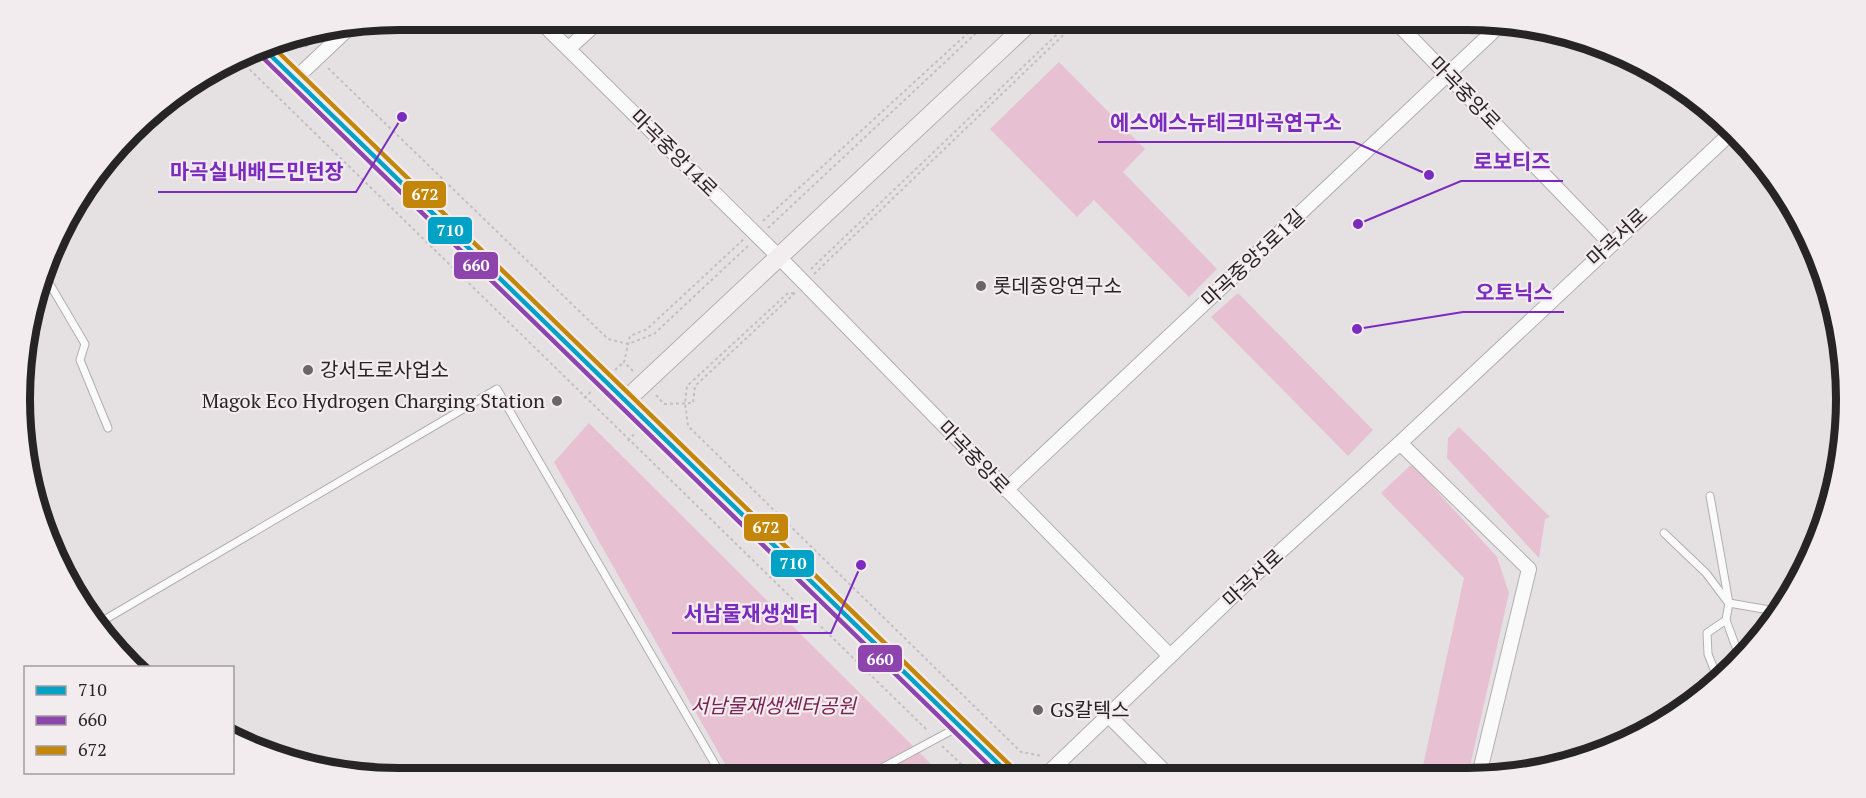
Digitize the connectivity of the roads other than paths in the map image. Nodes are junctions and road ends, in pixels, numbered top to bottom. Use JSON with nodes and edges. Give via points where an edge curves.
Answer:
{"nodes":[{"id":1,"x":550,"y":30,"type":"edge"},
{"id":2,"x":589,"y":30,"type":"edge"},
{"id":3,"x":1021,"y":30,"type":"edge"},
{"id":4,"x":1404,"y":30,"type":"edge"},
{"id":5,"x":1493,"y":31,"type":"edge"},
{"id":6,"x":342,"y":34,"type":"edge"},
{"id":7,"x":569,"y":48,"type":"junction"},
{"id":8,"x":269,"y":54,"type":"edge"},
{"id":9,"x":1447,"y":74,"type":"junction"},
{"id":10,"x":295,"y":79,"type":"junction"},
{"id":11,"x":1726,"y":136,"type":"edge"},
{"id":12,"x":1610,"y":243,"type":"junction"},
{"id":13,"x":779,"y":257,"type":"junction"},
{"id":14,"x":49,"y":283,"type":"edge"},
{"id":15,"x":626,"y":400,"type":"junction"},
{"id":16,"x":108,"y":428,"type":"dead end"},
{"id":17,"x":1401,"y":443,"type":"junction"},
{"id":18,"x":1006,"y":490,"type":"junction"},
{"id":19,"x":1710,"y":496,"type":"dead end"},
{"id":20,"x":1664,"y":533,"type":"dead end"},
{"id":21,"x":1729,"y":603,"type":"junction"},
{"id":22,"x":1770,"y":610,"type":"edge"},
{"id":23,"x":103,"y":620,"type":"edge"},
{"id":24,"x":1726,"y":620,"type":"junction"},
{"id":25,"x":1737,"y":650,"type":"edge"},
{"id":26,"x":1170,"y":656,"type":"junction"},
{"id":27,"x":1715,"y":672,"type":"edge"},
{"id":28,"x":1108,"y":715,"type":"junction"},
{"id":29,"x":959,"y":726,"type":"junction"},
{"id":30,"x":1481,"y":767,"type":"edge"},
{"id":31,"x":717,"y":768,"type":"edge"},
{"id":32,"x":882,"y":768,"type":"edge"},
{"id":33,"x":1003,"y":768,"type":"edge"},
{"id":34,"x":1053,"y":768,"type":"edge"},
{"id":35,"x":1161,"y":768,"type":"edge"}],
"edges":[{"from":1,"to":7,"type":"street","name":"마곡중앙14로"},
{"from":2,"to":7,"type":"street"},
{"from":3,"to":13,"type":"main road"},
{"from":4,"to":9,"type":"street","name":"마곡중앙로"},
{"from":5,"to":9,"type":"street","name":"마곡중앙5로1길"},
{"from":6,"to":10,"type":"street"},
{"from":7,"to":13,"type":"street","name":"마곡중앙14로"},
{"from":8,"to":10,"type":"main road"},
{"from":9,"to":12,"type":"street","name":"마곡중앙로"},
{"from":9,"to":18,"type":"street","name":"마곡중앙5로1길"},
{"from":10,"to":15,"type":"main road"},
{"from":11,"to":12,"type":"street","name":"마곡서로"},
{"from":12,"to":17,"type":"street","name":"마곡서로"},
{"from":13,"to":15,"type":"main road"},
{"from":13,"to":18,"type":"street","name":"마곡중앙로"},
{"from":14,"to":16,"type":"lane","via":[[85,344],[80,360]]},
{"from":15,"to":29,"type":"main road"},
{"from":17,"to":26,"type":"street","name":"마곡서로"},
{"from":17,"to":30,"type":"street","via":[[1528,569]]},
{"from":18,"to":26,"type":"street","name":"마곡중앙로"},
{"from":19,"to":21,"type":"lane"},
{"from":20,"to":21,"type":"lane","via":[[1706,573]]},
{"from":21,"to":22,"type":"lane"},
{"from":21,"to":24,"type":"lane"},
{"from":23,"to":31,"type":"lane","via":[[497,389]]},
{"from":24,"to":25,"type":"lane"},
{"from":24,"to":27,"type":"lane","via":[[1707,633],[1708,654]]},
{"from":26,"to":28,"type":"street","name":"마곡서로"},
{"from":28,"to":34,"type":"street","name":"마곡서로"},
{"from":28,"to":35,"type":"street"},
{"from":29,"to":32,"type":"lane"},
{"from":29,"to":33,"type":"main road"}]}
